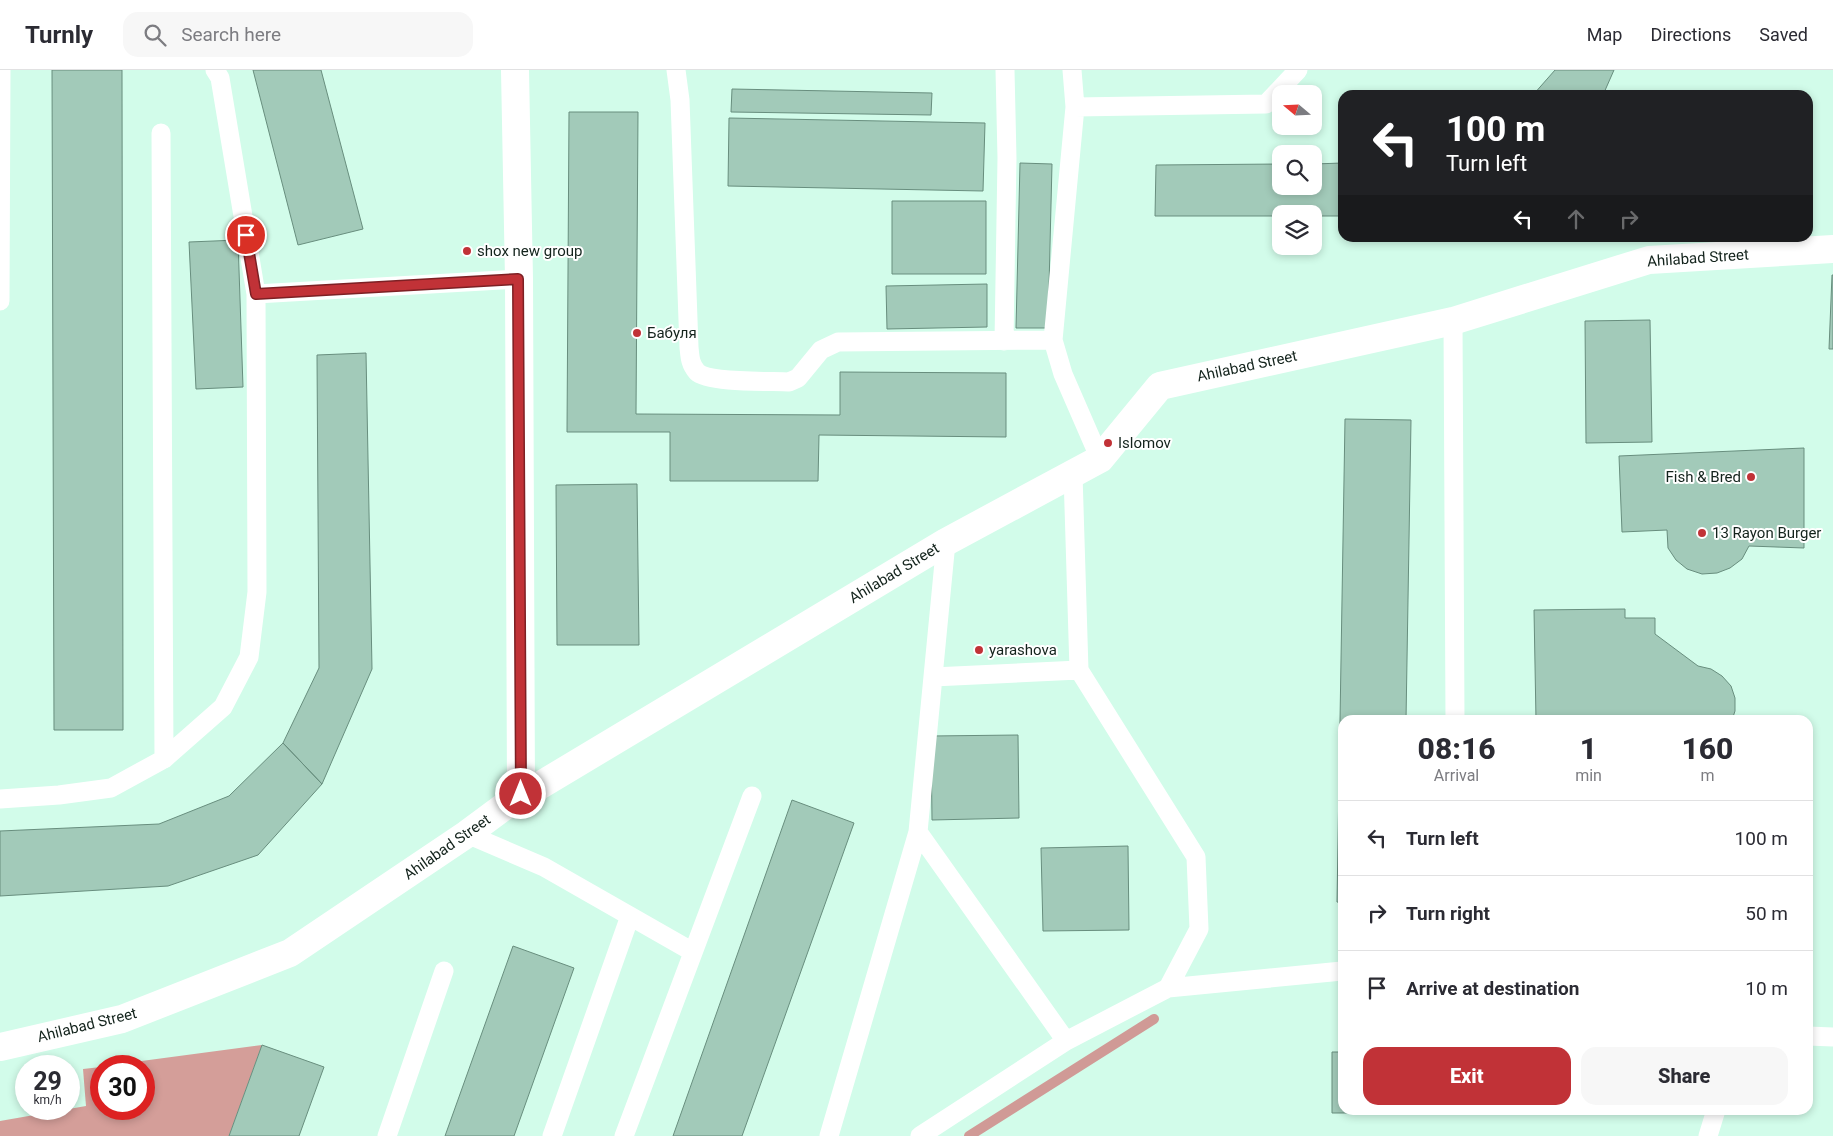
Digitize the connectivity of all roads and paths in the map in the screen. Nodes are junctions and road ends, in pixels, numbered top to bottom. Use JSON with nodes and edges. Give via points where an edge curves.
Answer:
{"nodes":[{"id":1,"x":1,"y":70,"type":"edge"},
{"id":2,"x":215,"y":70,"type":"edge"},
{"id":3,"x":515,"y":70,"type":"edge"},
{"id":4,"x":676,"y":70,"type":"edge"},
{"id":5,"x":1006,"y":70,"type":"edge"},
{"id":6,"x":1072,"y":70,"type":"edge"},
{"id":7,"x":1298,"y":70,"type":"edge"},
{"id":8,"x":1075,"y":108,"type":"junction"},
{"id":9,"x":161,"y":133,"type":"dead end"},
{"id":10,"x":1833,"y":249,"type":"edge"},
{"id":11,"x":518,"y":279,"type":"junction"},
{"id":12,"x":256,"y":294,"type":"junction"},
{"id":13,"x":0,"y":301,"type":"edge"},
{"id":14,"x":1453,"y":321,"type":"junction"},
{"id":15,"x":1053,"y":340,"type":"junction"},
{"id":16,"x":1004,"y":341,"type":"junction"},
{"id":17,"x":1100,"y":459,"type":"junction"},
{"id":18,"x":1073,"y":474,"type":"junction"},
{"id":19,"x":946,"y":542,"type":"junction"},
{"id":20,"x":1079,"y":670,"type":"junction"},
{"id":21,"x":933,"y":677,"type":"junction"},
{"id":22,"x":1456,"y":715,"type":"edge"},
{"id":23,"x":164,"y":759,"type":"junction"},
{"id":24,"x":521,"y":794,"type":"junction"},
{"id":25,"x":752,"y":796,"type":"dead end"},
{"id":26,"x":0,"y":799,"type":"edge"},
{"id":27,"x":918,"y":832,"type":"junction"},
{"id":28,"x":467,"y":834,"type":"junction"},
{"id":29,"x":630,"y":916,"type":"junction"},
{"id":30,"x":693,"y":952,"type":"junction"},
{"id":31,"x":444,"y":971,"type":"dead end"},
{"id":32,"x":1338,"y":971,"type":"edge"},
{"id":33,"x":1168,"y":988,"type":"junction"},
{"id":34,"x":1813,"y":1036,"type":"edge"},
{"id":35,"x":1833,"y":1038,"type":"edge"},
{"id":36,"x":1066,"y":1041,"type":"junction"},
{"id":37,"x":0,"y":1047,"type":"edge"},
{"id":38,"x":1714,"y":1115,"type":"edge"},
{"id":39,"x":387,"y":1136,"type":"edge"},
{"id":40,"x":552,"y":1136,"type":"edge"},
{"id":41,"x":624,"y":1136,"type":"edge"},
{"id":42,"x":829,"y":1136,"type":"edge"},
{"id":43,"x":920,"y":1136,"type":"edge"},
{"id":44,"x":1708,"y":1136,"type":"edge"}],
"edges":[{"from":1,"to":13,"type":"lane"},
{"from":2,"to":12,"type":"lane","via":[[220,78]]},
{"from":3,"to":11,"type":"street"},
{"from":4,"to":16,"type":"lane","via":[[680,100],[689,347],[691,364],[699,374],[711,378],[790,382],[798,378],[821,350],[838,342]]},
{"from":5,"to":16,"type":"lane","via":[[1008,158]]},
{"from":6,"to":8,"type":"lane"},
{"from":7,"to":8,"type":"lane","via":[[1266,104]]},
{"from":8,"to":15,"type":"lane"},
{"from":9,"to":23,"type":"lane"},
{"from":10,"to":14,"type":"street","name":"Ahilabad Street","via":[[1648,260]]},
{"from":11,"to":12,"type":"lane"},
{"from":11,"to":24,"type":"street"},
{"from":12,"to":23,"type":"lane","via":[[257,592],[249,657],[223,707]]},
{"from":14,"to":17,"type":"street","name":"Ahilabad Street","via":[[1160,386]]},
{"from":14,"to":22,"type":"lane"},
{"from":15,"to":16,"type":"lane"},
{"from":15,"to":17,"type":"lane","via":[[1063,374]]},
{"from":17,"to":18,"type":"street","name":"Ahilabad Street"},
{"from":18,"to":19,"type":"street","name":"Ahilabad Street"},
{"from":18,"to":20,"type":"lane"},
{"from":19,"to":21,"type":"lane"},
{"from":19,"to":24,"type":"street","name":"Ahilabad Street"},
{"from":20,"to":21,"type":"lane"},
{"from":20,"to":33,"type":"lane","via":[[1196,857],[1199,929]]},
{"from":21,"to":27,"type":"lane"},
{"from":23,"to":26,"type":"lane","via":[[111,788]]},
{"from":24,"to":28,"type":"street","name":"Ahilabad Street"},
{"from":25,"to":30,"type":"lane"},
{"from":27,"to":36,"type":"lane"},
{"from":27,"to":42,"type":"lane"},
{"from":28,"to":29,"type":"lane","via":[[544,868]]},
{"from":28,"to":37,"type":"street","name":"Ahilabad Street","via":[[290,953],[122,1019]]},
{"from":29,"to":30,"type":"lane"},
{"from":29,"to":40,"type":"lane"},
{"from":30,"to":41,"type":"lane"},
{"from":31,"to":39,"type":"lane"},
{"from":32,"to":33,"type":"lane"},
{"from":33,"to":36,"type":"lane"},
{"from":34,"to":35,"type":"lane"},
{"from":36,"to":43,"type":"lane"},
{"from":38,"to":44,"type":"lane"}]}
